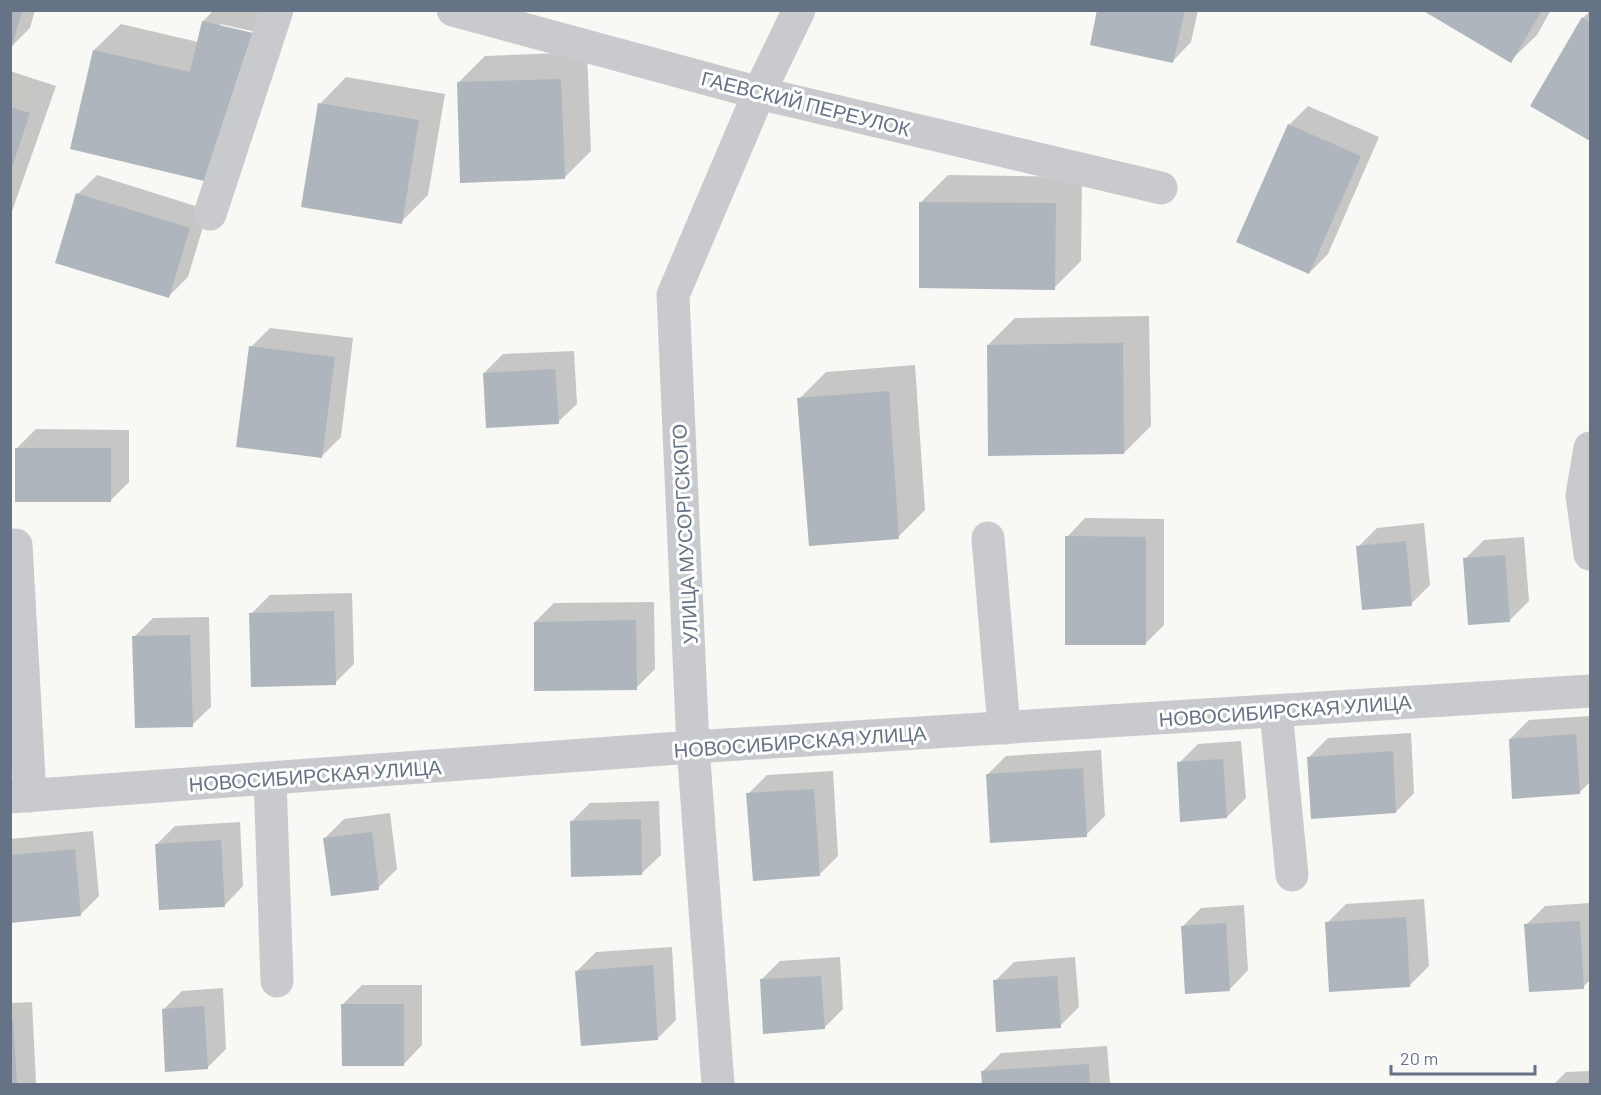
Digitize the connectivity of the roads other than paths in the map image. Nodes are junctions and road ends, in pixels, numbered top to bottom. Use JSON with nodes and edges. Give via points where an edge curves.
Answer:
{"nodes":[{"id":1,"x":277,"y":10,"type":"edge"},
{"id":2,"x":453,"y":10,"type":"edge"},
{"id":3,"x":799,"y":10,"type":"edge"},
{"id":4,"x":759,"y":93,"type":"junction"},
{"id":5,"x":1161,"y":188,"type":"dead end"},
{"id":6,"x":210,"y":214,"type":"dead end"},
{"id":7,"x":1590,"y":448,"type":"edge"},
{"id":8,"x":988,"y":538,"type":"dead end"},
{"id":9,"x":16,"y":545,"type":"dead end"},
{"id":10,"x":1590,"y":554,"type":"edge"},
{"id":11,"x":1590,"y":691,"type":"edge"},
{"id":12,"x":1276,"y":711,"type":"junction"},
{"id":13,"x":1004,"y":728,"type":"junction"},
{"id":14,"x":693,"y":747,"type":"junction"},
{"id":15,"x":270,"y":778,"type":"junction"},
{"id":16,"x":20,"y":797,"type":"edge"},
{"id":17,"x":1292,"y":875,"type":"dead end"},
{"id":18,"x":277,"y":981,"type":"dead end"},
{"id":19,"x":718,"y":1084,"type":"edge"}],
"edges":[{"from":1,"to":6,"type":"street"},
{"from":2,"to":4,"type":"street","name":"ГАЕВСКИЙ ПЕРЕУЛОК"},
{"from":3,"to":4,"type":"street","name":"УЛИЦА МУСОРГСКОГО"},
{"from":4,"to":5,"type":"street","name":"ГАЕВСКИЙ ПЕРЕУЛОК"},
{"from":4,"to":14,"type":"street","name":"УЛИЦА МУСОРГСКОГО","via":[[672,295]]},
{"from":7,"to":10,"type":"street","via":[[1581,495]]},
{"from":8,"to":13,"type":"street"},
{"from":9,"to":16,"type":"street"},
{"from":11,"to":12,"type":"street","name":"НОВОСИБИРСКАЯ УЛИЦА"},
{"from":12,"to":13,"type":"street","name":"НОВОСИБИРСКАЯ УЛИЦА"},
{"from":12,"to":17,"type":"street"},
{"from":13,"to":14,"type":"street","name":"НОВОСИБИРСКАЯ УЛИЦА"},
{"from":14,"to":15,"type":"street","name":"НОВОСИБИРСКАЯ УЛИЦА"},
{"from":14,"to":19,"type":"street","name":"УЛИЦА МУСОРГСКОГО"},
{"from":15,"to":16,"type":"street","name":"НОВОСИБИРСКАЯ УЛИЦА"},
{"from":15,"to":18,"type":"street"}]}
